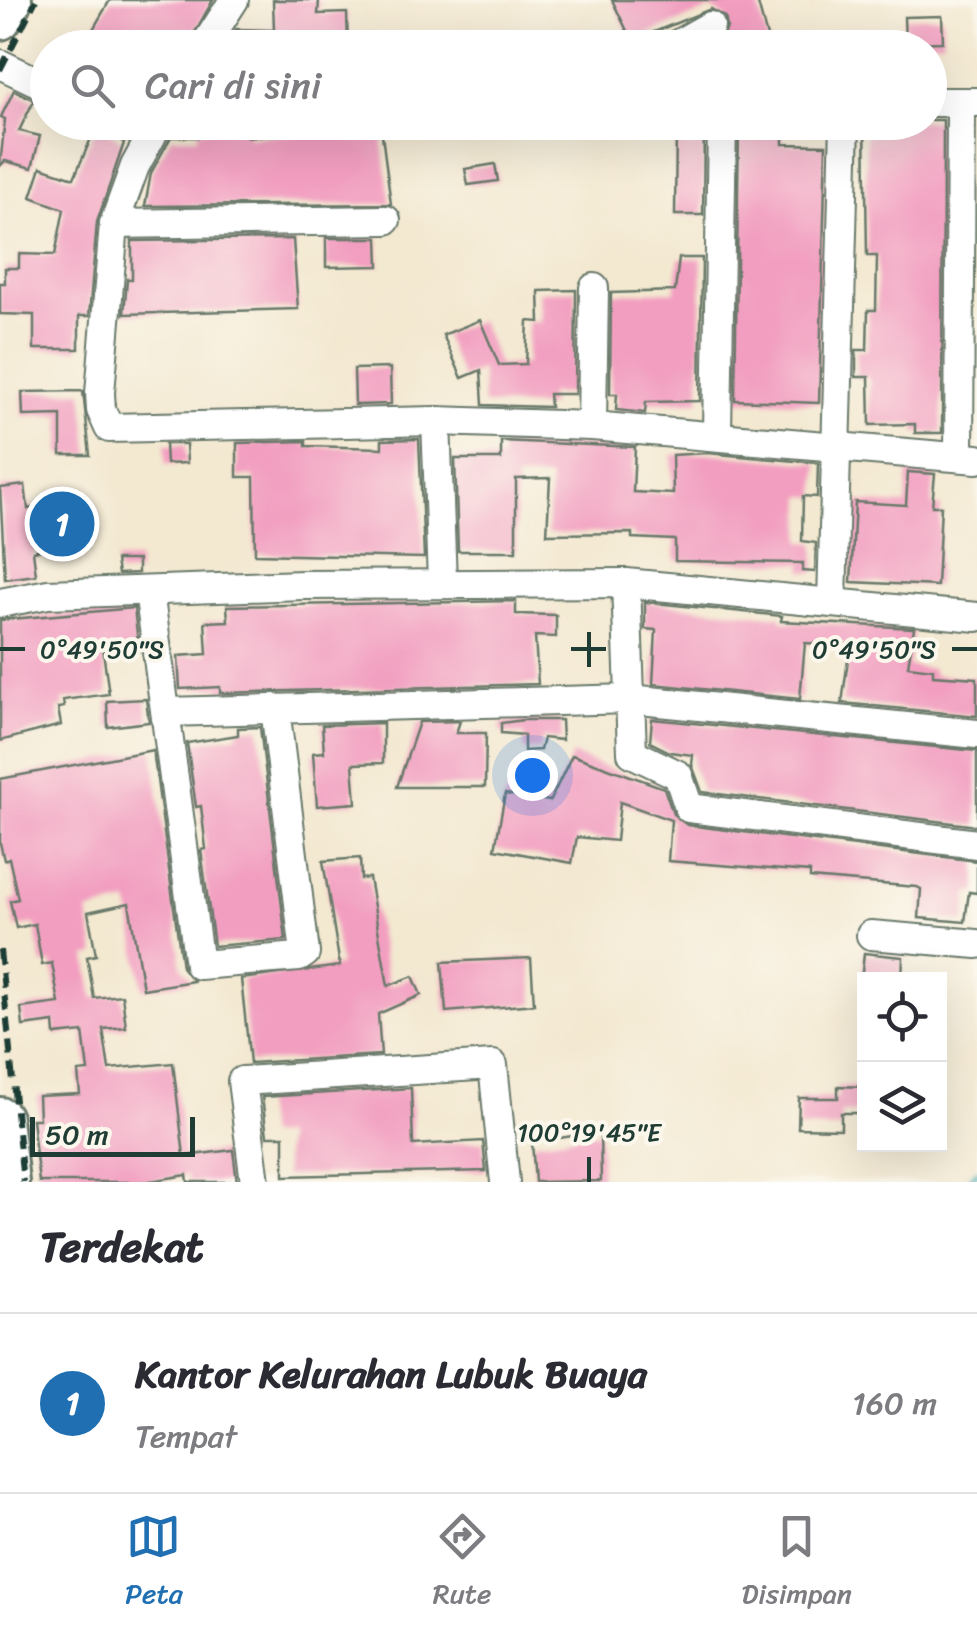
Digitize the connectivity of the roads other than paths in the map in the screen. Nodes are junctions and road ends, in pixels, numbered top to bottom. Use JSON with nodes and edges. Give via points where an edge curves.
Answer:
{"nodes":[{"id":1,"x":10,"y":0,"type":"edge"},
{"id":2,"x":234,"y":0,"type":"edge"},
{"id":3,"x":0,"y":18,"type":"edge"},
{"id":4,"x":710,"y":26,"type":"dead end"},
{"id":5,"x":215,"y":30,"type":"edge"},
{"id":6,"x":703,"y":30,"type":"edge"},
{"id":7,"x":0,"y":64,"type":"edge"},
{"id":8,"x":30,"y":78,"type":"edge"},
{"id":9,"x":969,"y":102,"type":"edge"},
{"id":10,"x":152,"y":140,"type":"edge"},
{"id":11,"x":722,"y":140,"type":"edge"},
{"id":12,"x":844,"y":140,"type":"edge"},
{"id":13,"x":969,"y":218,"type":"edge"},
{"id":14,"x":386,"y":220,"type":"dead end"},
{"id":15,"x":114,"y":224,"type":"junction"},
{"id":16,"x":594,"y":288,"type":"dead end"},
{"id":17,"x":436,"y":421,"type":"junction"},
{"id":18,"x":592,"y":426,"type":"junction"},
{"id":19,"x":718,"y":433,"type":"junction"},
{"id":20,"x":836,"y":447,"type":"junction"},
{"id":21,"x":968,"y":458,"type":"edge"},
{"id":22,"x":442,"y":582,"type":"junction"},
{"id":23,"x":626,"y":583,"type":"junction"},
{"id":24,"x":149,"y":591,"type":"junction"},
{"id":25,"x":832,"y":602,"type":"junction"},
{"id":26,"x":0,"y":603,"type":"edge"},
{"id":27,"x":977,"y":617,"type":"edge"},
{"id":28,"x":630,"y":698,"type":"junction"},
{"id":29,"x":275,"y":708,"type":"junction"},
{"id":30,"x":166,"y":712,"type":"junction"},
{"id":31,"x":977,"y":734,"type":"edge"},
{"id":32,"x":977,"y":844,"type":"edge"},
{"id":33,"x":871,"y":935,"type":"dead end"},
{"id":34,"x":977,"y":944,"type":"edge"},
{"id":35,"x":0,"y":1119,"type":"edge"},
{"id":36,"x":6,"y":1182,"type":"edge"},
{"id":37,"x":255,"y":1182,"type":"edge"},
{"id":38,"x":505,"y":1182,"type":"edge"}],
"edges":[{"from":1,"to":3,"type":"highway"},
{"from":2,"to":5,"type":"street"},
{"from":4,"to":6,"type":"street"},
{"from":7,"to":8,"type":"street"},
{"from":9,"to":13,"type":"street"},
{"from":10,"to":15,"type":"street"},
{"from":11,"to":19,"type":"street"},
{"from":12,"to":20,"type":"street"},
{"from":13,"to":21,"type":"street"},
{"from":14,"to":15,"type":"street"},
{"from":15,"to":17,"type":"street","via":[[100,393],[109,428]]},
{"from":16,"to":18,"type":"street"},
{"from":17,"to":18,"type":"street"},
{"from":17,"to":22,"type":"street"},
{"from":18,"to":19,"type":"street"},
{"from":19,"to":20,"type":"street"},
{"from":20,"to":21,"type":"street"},
{"from":20,"to":25,"type":"street"},
{"from":22,"to":23,"type":"street"},
{"from":22,"to":24,"type":"street"},
{"from":23,"to":25,"type":"street"},
{"from":23,"to":28,"type":"street"},
{"from":24,"to":26,"type":"street","via":[[48,594]]},
{"from":24,"to":30,"type":"street"},
{"from":25,"to":27,"type":"street"},
{"from":28,"to":29,"type":"street"},
{"from":28,"to":31,"type":"street"},
{"from":28,"to":32,"type":"street","via":[[632,753],[678,775],[688,808]]},
{"from":29,"to":30,"type":"street"},
{"from":29,"to":30,"type":"street","via":[[305,952],[200,965]]},
{"from":33,"to":34,"type":"street"},
{"from":35,"to":36,"type":"highway"},
{"from":37,"to":38,"type":"street","via":[[242,1081],[492,1065]]}]}
